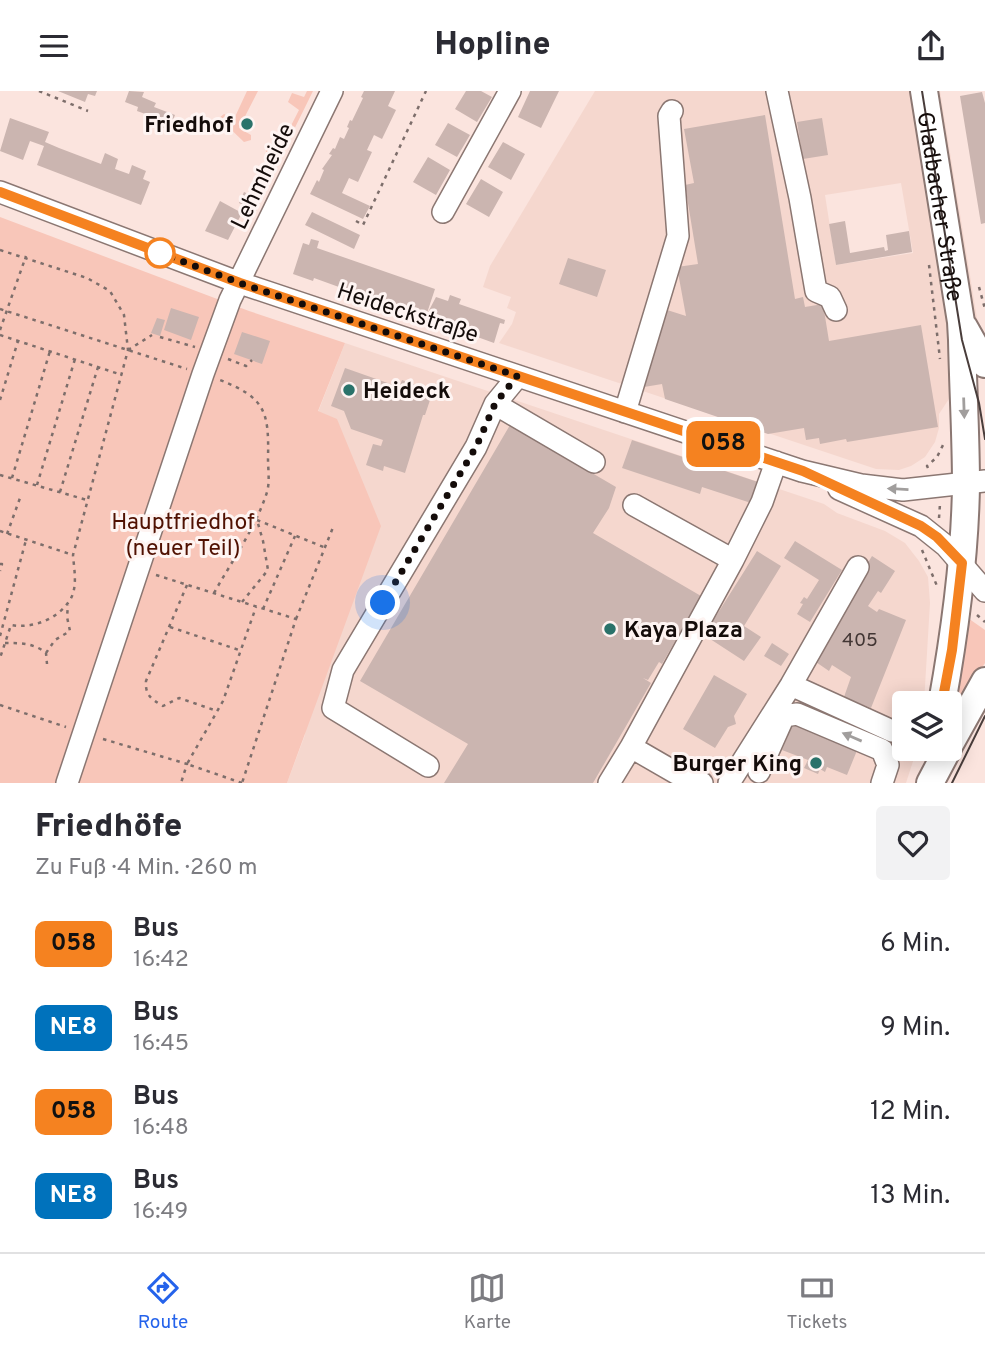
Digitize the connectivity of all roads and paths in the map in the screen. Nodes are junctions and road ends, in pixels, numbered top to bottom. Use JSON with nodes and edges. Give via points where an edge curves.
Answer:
{"nodes":[{"id":1,"x":39,"y":91,"type":"edge"},
{"id":2,"x":332,"y":91,"type":"edge"},
{"id":3,"x":510,"y":91,"type":"edge"},
{"id":4,"x":777,"y":91,"type":"edge"},
{"id":5,"x":924,"y":91,"type":"edge"},
{"id":6,"x":426,"y":92,"type":"edge"},
{"id":7,"x":88,"y":111,"type":"dead end"},
{"id":8,"x":672,"y":111,"type":"dead end"},
{"id":9,"x":0,"y":192,"type":"edge"},
{"id":10,"x":443,"y":212,"type":"dead end"},
{"id":11,"x":356,"y":221,"type":"dead end"},
{"id":12,"x":0,"y":250,"type":"edge"},
{"id":13,"x":26,"y":257,"type":"junction"},
{"id":14,"x":929,"y":266,"type":"dead end"},
{"id":15,"x":240,"y":283,"type":"junction"},
{"id":16,"x":0,"y":309,"type":"edge"},
{"id":17,"x":836,"y":310,"type":"dead end"},
{"id":18,"x":6,"y":311,"type":"junction"},
{"id":19,"x":961,"y":322,"type":"junction"},
{"id":20,"x":0,"y":333,"type":"edge"},
{"id":21,"x":152,"y":335,"type":"dead end"},
{"id":22,"x":160,"y":337,"type":"dead end"},
{"id":23,"x":18,"y":341,"type":"junction"},
{"id":24,"x":128,"y":350,"type":"junction"},
{"id":25,"x":50,"y":351,"type":"junction"},
{"id":26,"x":212,"y":352,"type":"junction"},
{"id":27,"x":75,"y":359,"type":"junction"},
{"id":28,"x":252,"y":360,"type":"dead end"},
{"id":29,"x":985,"y":364,"type":"edge"},
{"id":30,"x":97,"y":367,"type":"junction"},
{"id":31,"x":941,"y":370,"type":"dead end"},
{"id":32,"x":203,"y":374,"type":"junction"},
{"id":33,"x":122,"y":375,"type":"junction"},
{"id":34,"x":517,"y":376,"type":"junction"},
{"id":35,"x":0,"y":400,"type":"edge"},
{"id":36,"x":495,"y":404,"type":"junction"},
{"id":37,"x":625,"y":412,"type":"junction"},
{"id":38,"x":944,"y":440,"type":"dead end"},
{"id":39,"x":594,"y":462,"type":"dead end"},
{"id":40,"x":776,"y":462,"type":"junction"},
{"id":41,"x":803,"y":471,"type":"junction"},
{"id":42,"x":0,"y":475,"type":"edge"},
{"id":43,"x":12,"y":478,"type":"junction"},
{"id":44,"x":975,"y":483,"type":"edge"},
{"id":45,"x":37,"y":485,"type":"junction"},
{"id":46,"x":935,"y":487,"type":"junction"},
{"id":47,"x":60,"y":492,"type":"junction"},
{"id":48,"x":20,"y":498,"type":"dead end"},
{"id":49,"x":87,"y":500,"type":"junction"},
{"id":50,"x":634,"y":505,"type":"dead end"},
{"id":51,"x":256,"y":519,"type":"junction"},
{"id":52,"x":334,"y":525,"type":"dead end"},
{"id":53,"x":0,"y":531,"type":"edge"},
{"id":54,"x":7,"y":534,"type":"junction"},
{"id":55,"x":295,"y":536,"type":"junction"},
{"id":56,"x":937,"y":537,"type":"junction"},
{"id":57,"x":26,"y":540,"type":"junction"},
{"id":58,"x":326,"y":548,"type":"junction"},
{"id":59,"x":73,"y":555,"type":"junction"},
{"id":60,"x":733,"y":560,"type":"junction"},
{"id":61,"x":962,"y":563,"type":"junction"},
{"id":62,"x":0,"y":564,"type":"edge"},
{"id":63,"x":858,"y":567,"type":"dead end"},
{"id":64,"x":138,"y":569,"type":"junction"},
{"id":65,"x":0,"y":571,"type":"edge"},
{"id":66,"x":187,"y":585,"type":"junction"},
{"id":67,"x":985,"y":591,"type":"edge"},
{"id":68,"x":214,"y":593,"type":"junction"},
{"id":69,"x":937,"y":593,"type":"dead end"},
{"id":70,"x":68,"y":602,"type":"junction"},
{"id":71,"x":242,"y":602,"type":"junction"},
{"id":72,"x":256,"y":607,"type":"junction"},
{"id":73,"x":263,"y":609,"type":"junction"},
{"id":74,"x":296,"y":619,"type":"junction"},
{"id":75,"x":170,"y":627,"type":"junction"},
{"id":76,"x":0,"y":636,"type":"edge"},
{"id":77,"x":5,"y":643,"type":"junction"},
{"id":78,"x":241,"y":651,"type":"junction"},
{"id":79,"x":46,"y":653,"type":"junction"},
{"id":80,"x":0,"y":658,"type":"edge"},
{"id":81,"x":47,"y":664,"type":"dead end"},
{"id":82,"x":985,"y":681,"type":"edge"},
{"id":83,"x":791,"y":685,"type":"junction"},
{"id":84,"x":944,"y":691,"type":"edge"},
{"id":85,"x":217,"y":711,"type":"junction"},
{"id":86,"x":962,"y":722,"type":"edge"},
{"id":87,"x":892,"y":731,"type":"dead end"},
{"id":88,"x":631,"y":747,"type":"junction"},
{"id":89,"x":931,"y":761,"type":"edge"},
{"id":90,"x":941,"y":761,"type":"edge"},
{"id":91,"x":428,"y":767,"type":"dead end"},
{"id":92,"x":759,"y":772,"type":"dead end"},
{"id":93,"x":66,"y":783,"type":"edge"},
{"id":94,"x":242,"y":783,"type":"edge"},
{"id":95,"x":609,"y":783,"type":"edge"},
{"id":96,"x":702,"y":783,"type":"edge"},
{"id":97,"x":729,"y":783,"type":"edge"},
{"id":98,"x":882,"y":783,"type":"edge"},
{"id":99,"x":928,"y":783,"type":"edge"}],
"edges":[{"from":1,"to":7,"type":"path"},
{"from":2,"to":15,"type":"street","name":"Lehmheide"},
{"from":3,"to":10,"type":"street"},
{"from":4,"to":17,"type":"street","via":[[817,291],[830,297]]},
{"from":5,"to":19,"type":"main road","name":"Gladbacher Straße"},
{"from":6,"to":11,"type":"path","via":[[363,225]]},
{"from":8,"to":37,"type":"street","via":[[678,236]]},
{"from":9,"to":15,"type":"street","name":"Heideckstraße"},
{"from":12,"to":13,"type":"path"},
{"from":13,"to":18,"type":"path"},
{"from":13,"to":24,"type":"path","via":[[110,291],[124,315]]},
{"from":14,"to":31,"type":"path"},
{"from":15,"to":26,"type":"street","name":"Lehmheide"},
{"from":15,"to":34,"type":"street","name":"Heideckstraße"},
{"from":16,"to":18,"type":"path"},
{"from":18,"to":20,"type":"path"},
{"from":18,"to":24,"type":"path"},
{"from":19,"to":29,"type":"main road"},
{"from":19,"to":44,"type":"main road","one_way":true},
{"from":20,"to":23,"type":"path"},
{"from":21,"to":24,"type":"path"},
{"from":22,"to":26,"type":"path"},
{"from":23,"to":25,"type":"path"},
{"from":23,"to":35,"type":"path"},
{"from":24,"to":32,"type":"path"},
{"from":24,"to":33,"type":"path"},
{"from":25,"to":27,"type":"path"},
{"from":25,"to":43,"type":"path"},
{"from":26,"to":28,"type":"path","via":[[246,366]]},
{"from":26,"to":32,"type":"street","name":"Lehmheide"},
{"from":27,"to":30,"type":"path"},
{"from":27,"to":45,"type":"path"},
{"from":30,"to":33,"type":"path"},
{"from":30,"to":47,"type":"path"},
{"from":32,"to":51,"type":"path","via":[[241,389],[266,414],[268,489]]},
{"from":32,"to":64,"type":"street","name":"Lehmheide"},
{"from":33,"to":49,"type":"path"},
{"from":34,"to":36,"type":"street"},
{"from":34,"to":37,"type":"street","name":"Heideckstraße"},
{"from":36,"to":39,"type":"street"},
{"from":36,"to":91,"type":"street","via":[[476,447],[343,670],[333,708]]},
{"from":37,"to":40,"type":"street","name":"Heideckstraße"},
{"from":38,"to":46,"type":"path","via":[[942,450],[927,465]]},
{"from":40,"to":41,"type":"street","name":"Heideckstraße"},
{"from":40,"to":60,"type":"street"},
{"from":46,"to":41,"type":"street","name":"Heideckstraße","one_way":true,"via":[[903,490],[861,485]]},
{"from":41,"to":56,"type":"street","name":"Heideckstraße"},
{"from":42,"to":43,"type":"path"},
{"from":43,"to":45,"type":"path"},
{"from":44,"to":46,"type":"street","name":"Heideckstraße"},
{"from":44,"to":61,"type":"main road"},
{"from":45,"to":47,"type":"path"},
{"from":46,"to":56,"type":"path","via":[[940,501]]},
{"from":47,"to":49,"type":"path"},
{"from":48,"to":54,"type":"path"},
{"from":49,"to":59,"type":"path"},
{"from":50,"to":60,"type":"street"},
{"from":51,"to":55,"type":"path"},
{"from":51,"to":68,"type":"path"},
{"from":51,"to":71,"type":"path","via":[[268,570]]},
{"from":52,"to":58,"type":"path"},
{"from":53,"to":54,"type":"path"},
{"from":54,"to":57,"type":"path"},
{"from":55,"to":58,"type":"path"},
{"from":55,"to":73,"type":"path"},
{"from":56,"to":61,"type":"street","name":"Heideckstraße"},
{"from":56,"to":69,"type":"path","via":[[935,563],[929,567]]},
{"from":57,"to":59,"type":"path"},
{"from":57,"to":76,"type":"path"},
{"from":58,"to":74,"type":"path"},
{"from":59,"to":70,"type":"path","via":[[74,586]]},
{"from":60,"to":88,"type":"street"},
{"from":61,"to":67,"type":"street","name":"Heideckstraße"},
{"from":61,"to":84,"type":"main road"},
{"from":62,"to":65,"type":"path"},
{"from":63,"to":83,"type":"street"},
{"from":64,"to":66,"type":"path"},
{"from":64,"to":93,"type":"street","name":"Lehmheide"},
{"from":66,"to":68,"type":"path"},
{"from":66,"to":75,"type":"path"},
{"from":68,"to":71,"type":"path"},
{"from":70,"to":77,"type":"path","via":[[41,623],[11,625]]},
{"from":70,"to":79,"type":"path","via":[[70,631]]},
{"from":71,"to":72,"type":"path"},
{"from":72,"to":73,"type":"path"},
{"from":72,"to":78,"type":"path"},
{"from":73,"to":74,"type":"path"},
{"from":74,"to":94,"type":"path"},
{"from":75,"to":78,"type":"path"},
{"from":75,"to":85,"type":"path","via":[[146,681],[146,691],[163,706],[179,698]]},
{"from":77,"to":79,"type":"path","via":[[25,643]]},
{"from":77,"to":80,"type":"path"},
{"from":78,"to":85,"type":"path"},
{"from":79,"to":81,"type":"path"},
{"from":82,"to":86,"type":"main road"},
{"from":83,"to":87,"type":"street"},
{"from":83,"to":97,"type":"street"},
{"from":85,"to":94,"type":"path","via":[[187,764]]},
{"from":88,"to":95,"type":"street"},
{"from":88,"to":96,"type":"street"},
{"from":89,"to":99,"type":"main road"},
{"from":90,"to":99,"type":"main road"},
{"from":98,"to":92,"type":"street","one_way":true,"via":[[888,765],[882,750],[797,714],[784,716]]}]}
